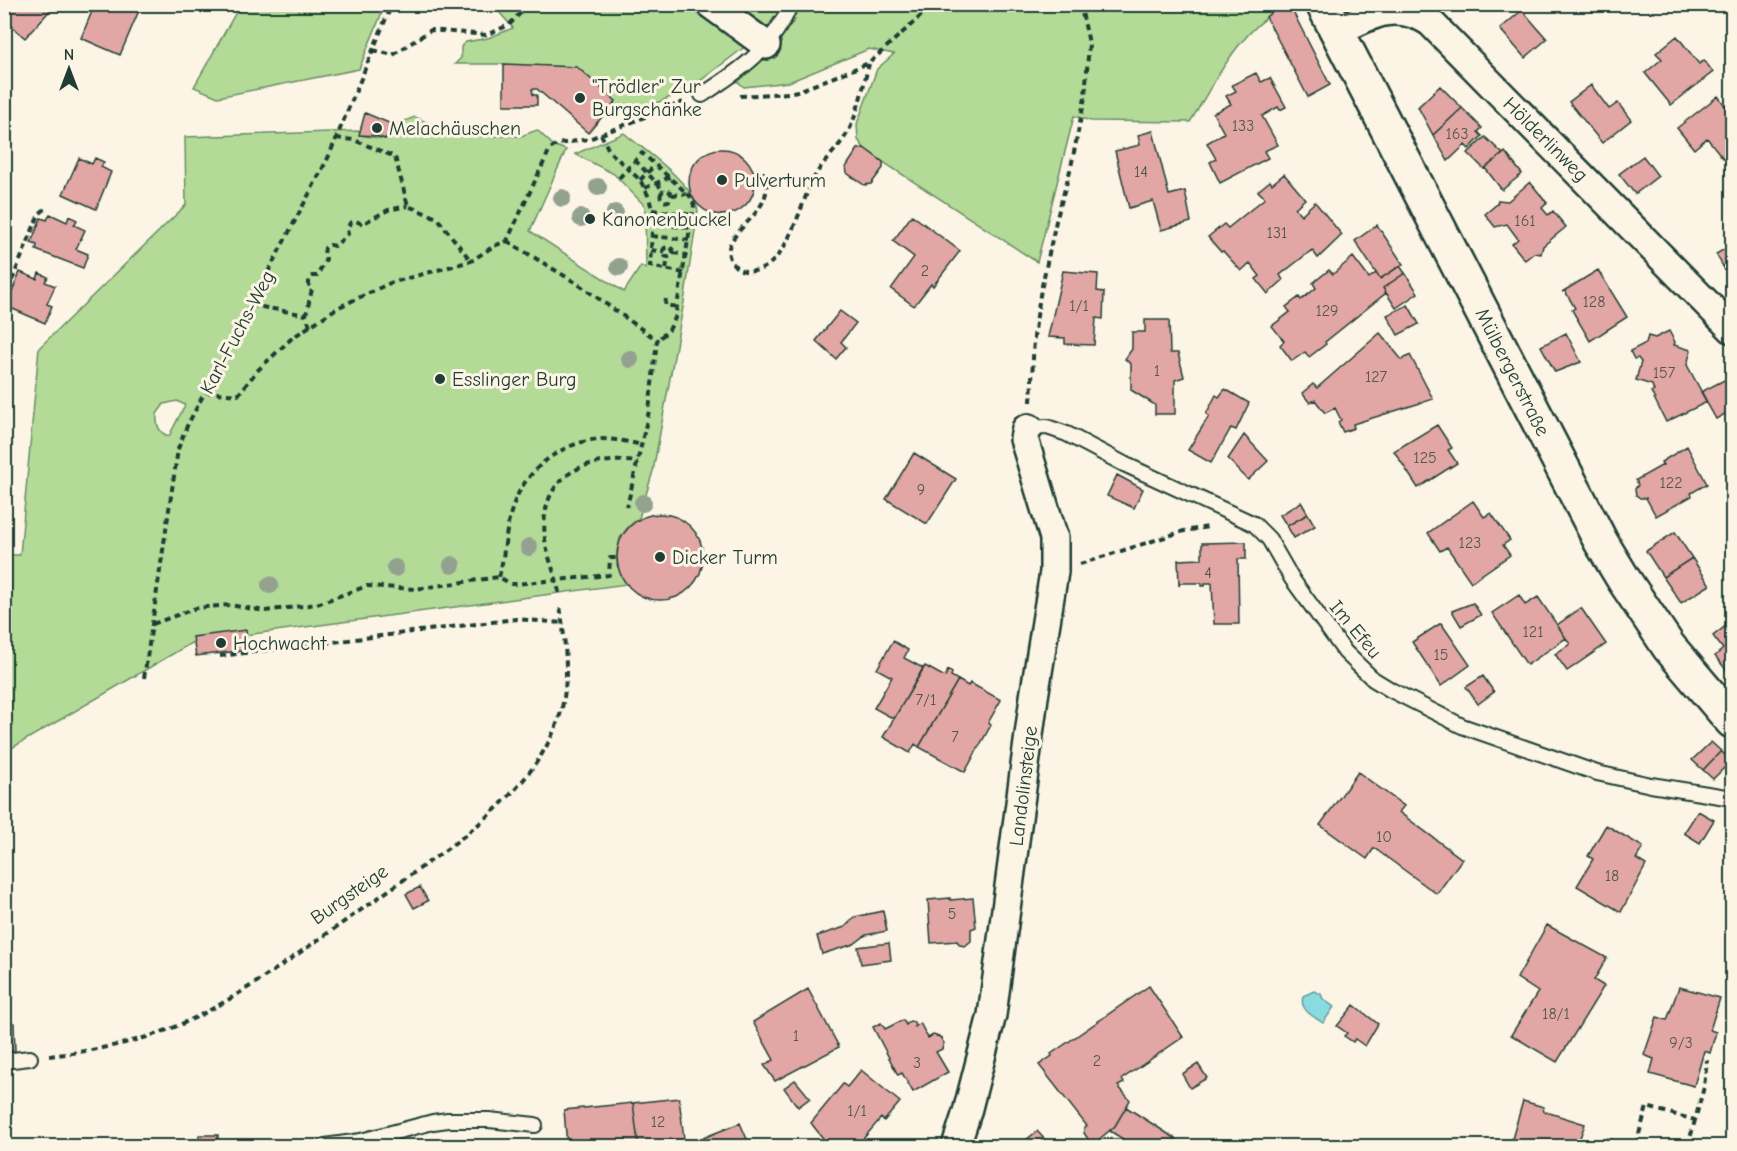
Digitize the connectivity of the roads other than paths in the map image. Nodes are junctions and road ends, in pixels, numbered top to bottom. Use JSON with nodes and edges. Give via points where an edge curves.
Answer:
{"nodes":[{"id":1,"x":710,"y":4,"type":"edge"},
{"id":2,"x":791,"y":4,"type":"edge"},
{"id":3,"x":1330,"y":18,"type":"edge"},
{"id":4,"x":766,"y":45,"type":"junction"},
{"id":5,"x":702,"y":95,"type":"road end"},
{"id":6,"x":1732,"y":328,"type":"edge"},
{"id":7,"x":1029,"y":428,"type":"joint"},
{"id":8,"x":1732,"y":721,"type":"edge"},
{"id":9,"x":1732,"y":798,"type":"edge"},
{"id":10,"x":30,"y":1058,"type":"road end"},
{"id":11,"x":4,"y":1061,"type":"edge"},
{"id":12,"x":535,"y":1125,"type":"dead end"},
{"id":13,"x":325,"y":1146,"type":"edge"},
{"id":14,"x":956,"y":1146,"type":"edge"}],
"edges":[{"from":1,"to":4,"type":"street"},
{"from":2,"to":4,"type":"lane"},
{"from":3,"to":6,"type":"street","name":"Hölderlinweg","via":[[1396,9],[1430,22]]},
{"from":3,"to":8,"type":"street","name":"Mülbergerstraße","via":[[1601,542],[1669,647]]},
{"from":4,"to":5,"type":"lane","via":[[740,70]]},
{"from":7,"to":9,"type":"lane","name":"Im Efeu","via":[[1047,427],[1067,434],[1254,524],[1269,539],[1292,579],[1345,652],[1391,690],[1462,726],[1597,773]]},
{"from":7,"to":14,"type":"street","name":"Landolinsteige","via":[[1024,439],[1053,538],[1054,572],[992,1015]]},
{"from":10,"to":11,"type":"lane"},
{"from":12,"to":13,"type":"lane","via":[[448,1120]]}]}
